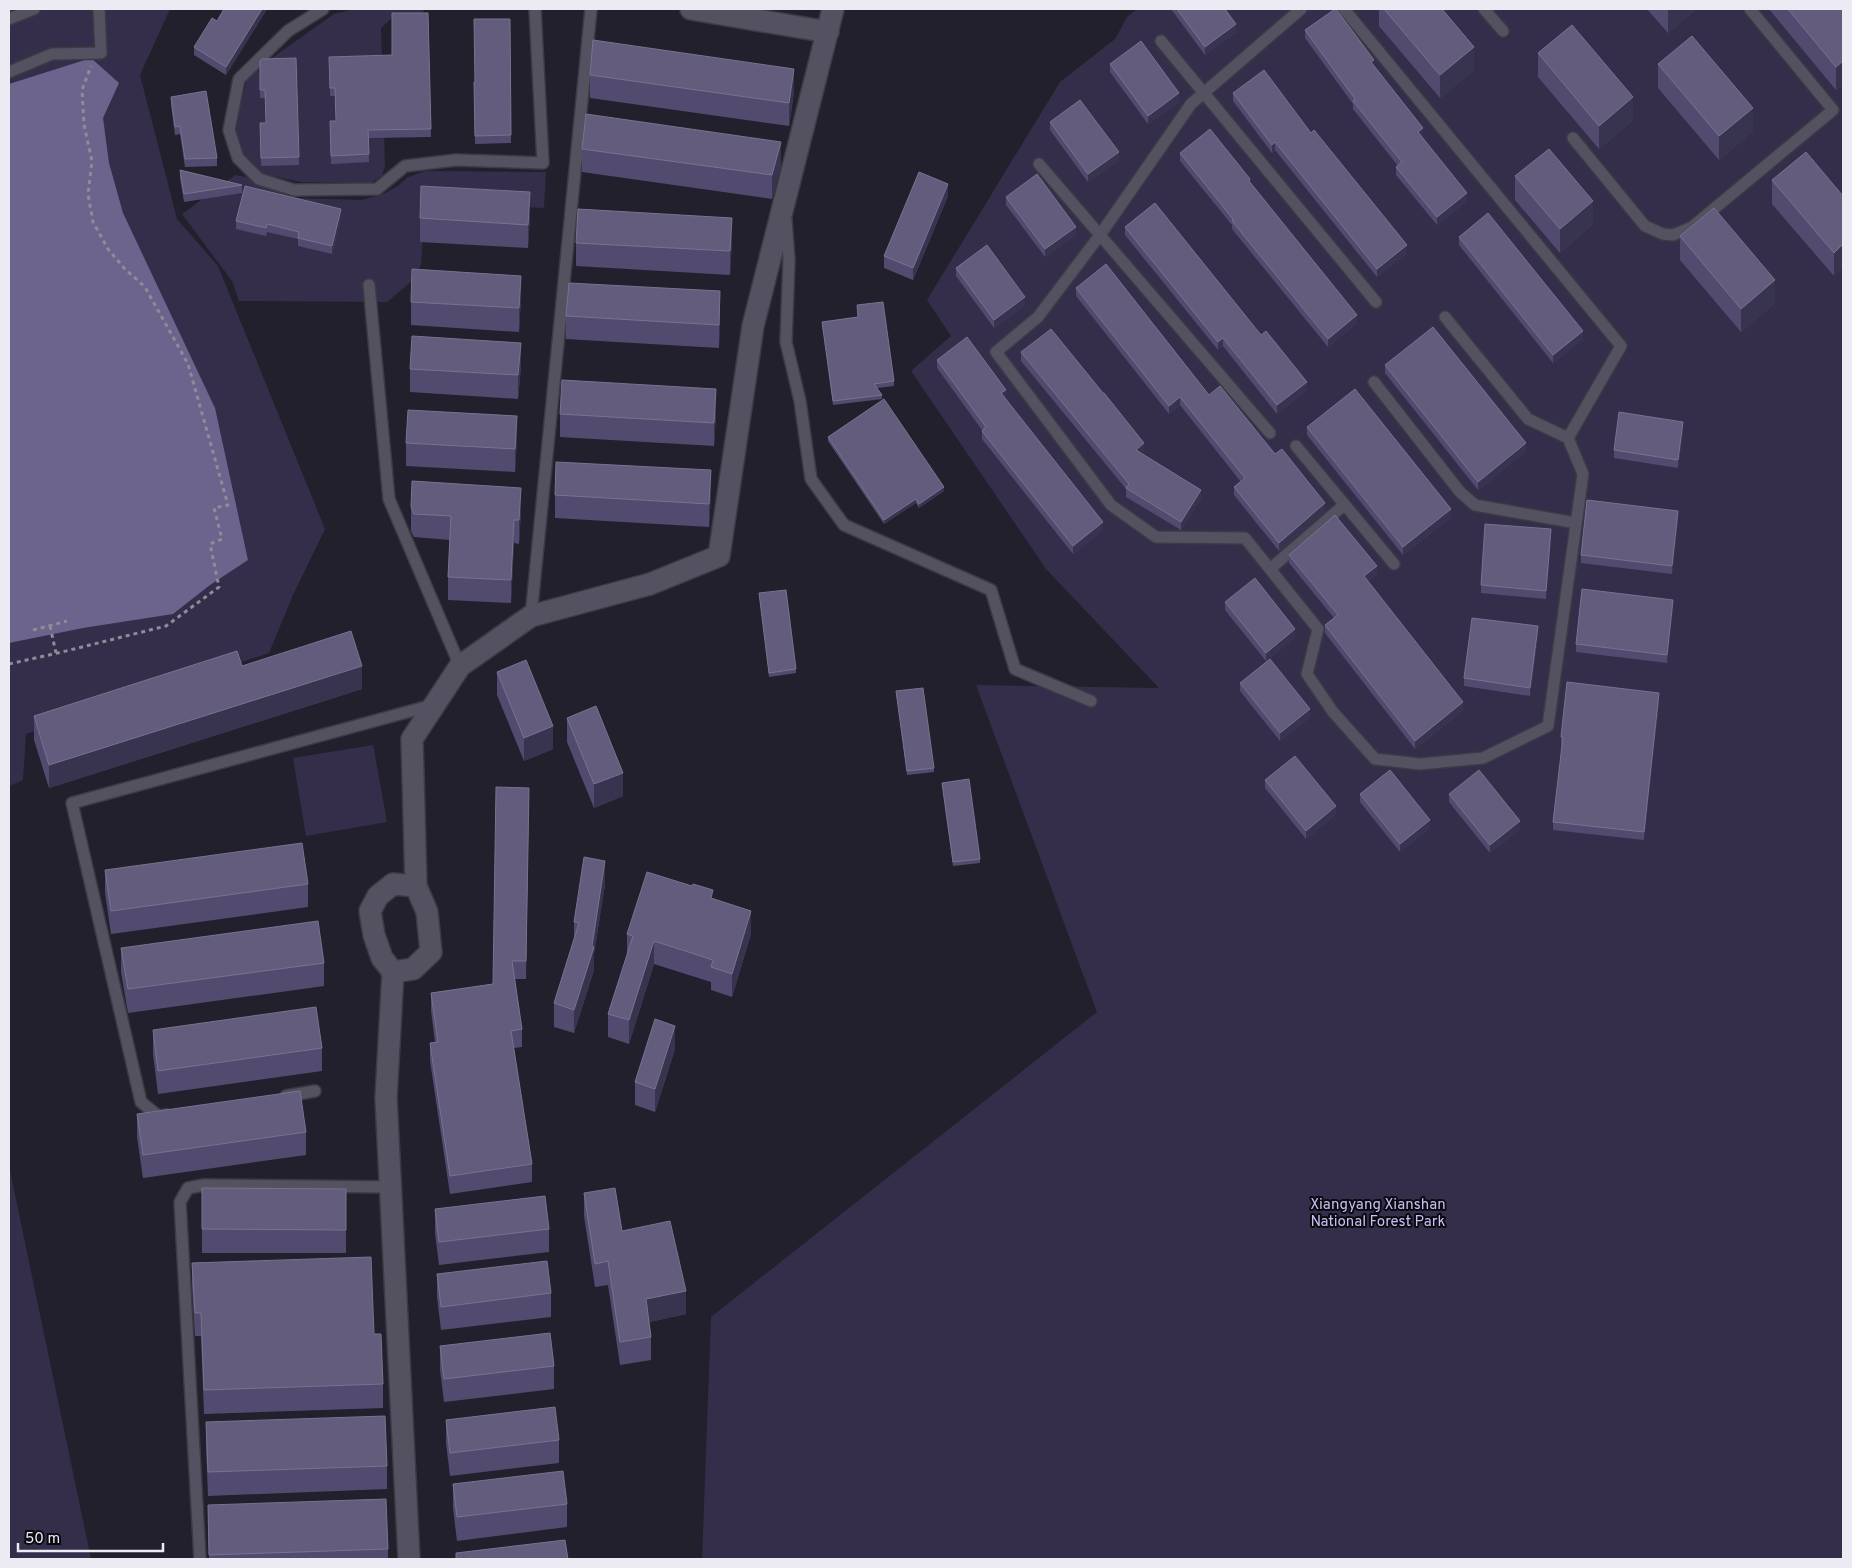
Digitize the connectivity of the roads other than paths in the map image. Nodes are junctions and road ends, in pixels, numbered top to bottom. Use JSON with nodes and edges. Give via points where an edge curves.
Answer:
{"nodes":[{"id":1,"x":34,"y":9,"type":"edge"},
{"id":2,"x":99,"y":9,"type":"edge"},
{"id":3,"x":323,"y":9,"type":"edge"},
{"id":4,"x":535,"y":9,"type":"edge"},
{"id":5,"x":591,"y":9,"type":"edge"},
{"id":6,"x":691,"y":9,"type":"edge"},
{"id":7,"x":833,"y":9,"type":"edge"},
{"id":8,"x":1301,"y":9,"type":"edge"},
{"id":9,"x":1484,"y":9,"type":"edge"},
{"id":10,"x":1750,"y":9,"type":"edge"},
{"id":11,"x":1348,"y":10,"type":"edge"},
{"id":12,"x":9,"y":19,"type":"edge"},
{"id":13,"x":828,"y":32,"type":"junction"},
{"id":14,"x":1502,"y":32,"type":"dead end"},
{"id":15,"x":1162,"y":41,"type":"dead end"},
{"id":16,"x":9,"y":72,"type":"edge"},
{"id":17,"x":1203,"y":93,"type":"junction"},
{"id":18,"x":1573,"y":138,"type":"dead end"},
{"id":19,"x":1040,"y":164,"type":"dead end"},
{"id":20,"x":784,"y":201,"type":"junction"},
{"id":21,"x":1100,"y":235,"type":"junction"},
{"id":22,"x":369,"y":285,"type":"dead end"},
{"id":23,"x":1376,"y":302,"type":"dead end"},
{"id":24,"x":1445,"y":317,"type":"dead end"},
{"id":25,"x":1374,"y":382,"type":"dead end"},
{"id":26,"x":1270,"y":433,"type":"dead end"},
{"id":27,"x":1568,"y":438,"type":"junction"},
{"id":28,"x":1296,"y":446,"type":"dead end"},
{"id":29,"x":1344,"y":504,"type":"junction"},
{"id":30,"x":1576,"y":523,"type":"junction"},
{"id":31,"x":1394,"y":564,"type":"dead end"},
{"id":32,"x":1270,"y":569,"type":"junction"},
{"id":33,"x":532,"y":616,"type":"junction"},
{"id":34,"x":460,"y":666,"type":"junction"},
{"id":35,"x":1091,"y":701,"type":"dead end"},
{"id":36,"x":434,"y":705,"type":"junction"},
{"id":37,"x":416,"y":886,"type":"junction"},
{"id":38,"x":393,"y":972,"type":"junction"},
{"id":39,"x":315,"y":1091,"type":"dead end"},
{"id":40,"x":276,"y":1097,"type":"edge"},
{"id":41,"x":177,"y":1113,"type":"edge"},
{"id":42,"x":390,"y":1187,"type":"junction"},
{"id":43,"x":200,"y":1559,"type":"edge"},
{"id":44,"x":409,"y":1559,"type":"edge"}],
"edges":[{"from":1,"to":12,"type":"lane"},
{"from":2,"to":16,"type":"lane","via":[[102,53],[52,54]]},
{"from":3,"to":4,"type":"lane","via":[[288,31],[238,78],[229,130],[238,158],[259,179],[294,190],[377,189],[405,166],[456,160],[543,163]]},
{"from":5,"to":33,"type":"lane"},
{"from":6,"to":13,"type":"street"},
{"from":7,"to":13,"type":"street"},
{"from":8,"to":17,"type":"lane"},
{"from":9,"to":14,"type":"lane"},
{"from":10,"to":18,"type":"lane","via":[[1833,110],[1692,228],[1663,234],[1645,226]]},
{"from":11,"to":27,"type":"lane","via":[[1621,346]]},
{"from":13,"to":20,"type":"street"},
{"from":15,"to":17,"type":"lane"},
{"from":17,"to":21,"type":"lane","via":[[1190,104]]},
{"from":17,"to":23,"type":"lane"},
{"from":19,"to":21,"type":"lane"},
{"from":20,"to":33,"type":"street","via":[[752,326],[719,556],[650,584]]},
{"from":20,"to":35,"type":"lane","via":[[789,260],[786,342],[800,401],[811,479],[844,525],[991,590],[1015,669]]},
{"from":21,"to":26,"type":"lane"},
{"from":21,"to":32,"type":"lane","via":[[1038,317],[996,352],[1111,505],[1156,537],[1245,538]]},
{"from":22,"to":34,"type":"lane","via":[[389,499]]},
{"from":24,"to":27,"type":"lane","via":[[1528,419]]},
{"from":25,"to":30,"type":"lane","via":[[1460,492],[1475,506]]},
{"from":27,"to":30,"type":"lane","via":[[1583,474]]},
{"from":28,"to":29,"type":"lane"},
{"from":29,"to":31,"type":"lane"},
{"from":29,"to":32,"type":"lane"},
{"from":30,"to":32,"type":"lane","via":[[1548,726],[1483,758],[1420,764],[1374,759],[1333,712],[1307,674],[1318,629]]},
{"from":33,"to":34,"type":"street"},
{"from":34,"to":36,"type":"street"},
{"from":36,"to":37,"type":"street","via":[[412,739]]},
{"from":36,"to":41,"type":"lane","via":[[72,803],[141,1102],[158,1116]]},
{"from":37,"to":38,"type":"street","via":[[427,912],[431,952],[414,969]]},
{"from":37,"to":38,"type":"street","via":[[393,884],[378,896],[370,912],[382,958]]},
{"from":38,"to":42,"type":"street","via":[[386,1098]]},
{"from":39,"to":40,"type":"lane"},
{"from":42,"to":43,"type":"lane","via":[[204,1185],[188,1188],[180,1202]]},
{"from":42,"to":44,"type":"street"}]}
